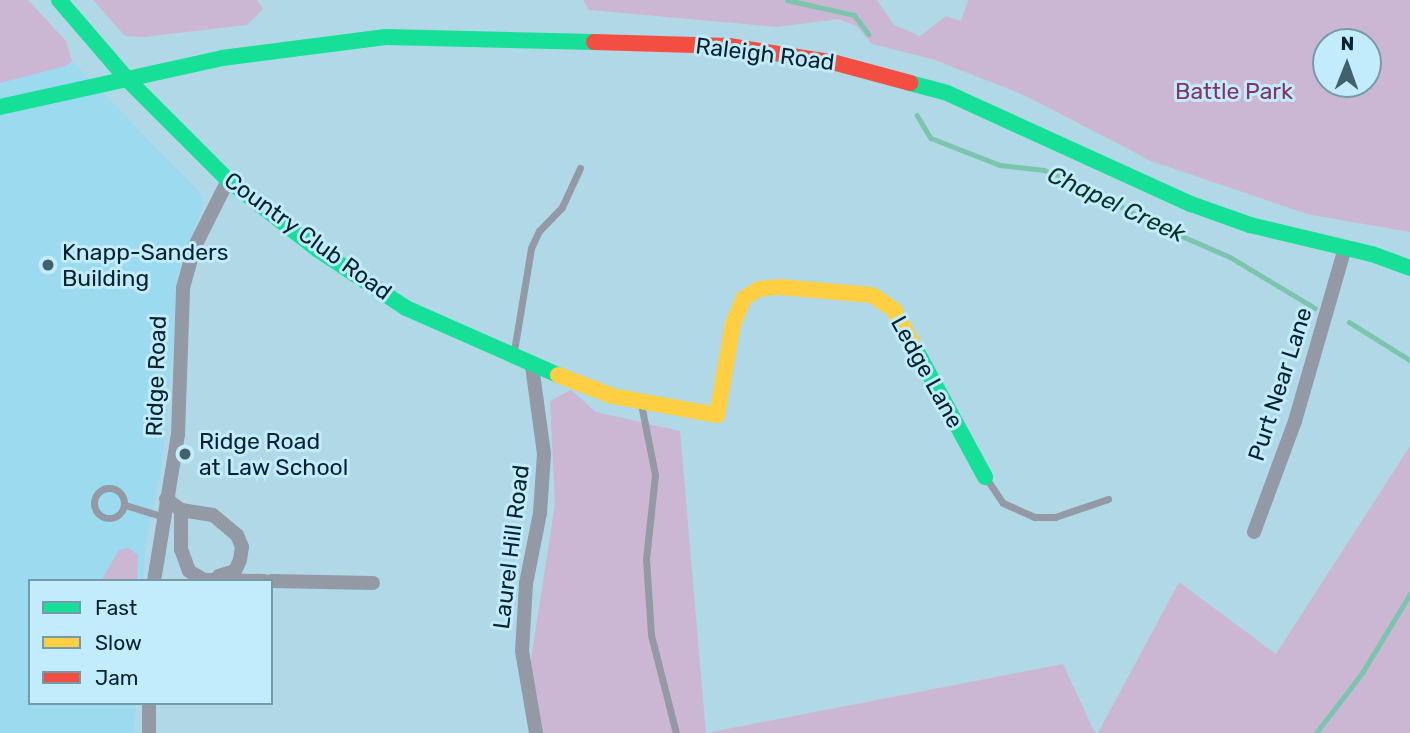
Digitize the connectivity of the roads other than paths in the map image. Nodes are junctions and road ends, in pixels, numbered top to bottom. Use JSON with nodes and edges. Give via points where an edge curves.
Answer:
{"nodes":[{"id":1,"x":60,"y":0,"type":"edge"},
{"id":2,"x":126,"y":79,"type":"junction"},
{"id":3,"x":0,"y":107,"type":"edge"},
{"id":4,"x":580,"y":168,"type":"dead end"},
{"id":5,"x":228,"y":180,"type":"junction"},
{"id":6,"x":1345,"y":248,"type":"junction"},
{"id":7,"x":1372,"y":254,"type":"junction"},
{"id":8,"x":1410,"y":255,"type":"edge"},
{"id":9,"x":1410,"y":268,"type":"edge"},
{"id":10,"x":513,"y":358,"type":"junction"},
{"id":11,"x":532,"y":366,"type":"junction"},
{"id":12,"x":641,"y":403,"type":"junction"},
{"id":13,"x":985,"y":477,"type":"joint"},
{"id":14,"x":166,"y":499,"type":"junction"},
{"id":15,"x":1108,"y":499,"type":"dead end"},
{"id":16,"x":125,"y":505,"type":"junction"},
{"id":17,"x":181,"y":510,"type":"junction"},
{"id":18,"x":161,"y":516,"type":"junction"},
{"id":19,"x":1254,"y":532,"type":"dead end"},
{"id":20,"x":154,"y":579,"type":"edge"},
{"id":21,"x":202,"y":579,"type":"edge"},
{"id":22,"x":207,"y":579,"type":"edge"},
{"id":23,"x":273,"y":581,"type":"edge"},
{"id":24,"x":373,"y":583,"type":"dead end"},
{"id":25,"x":149,"y":705,"type":"edge"},
{"id":26,"x":149,"y":733,"type":"edge"},
{"id":27,"x":536,"y":733,"type":"edge"},
{"id":28,"x":676,"y":733,"type":"edge"}],
"edges":[{"from":1,"to":2,"type":"main road","name":"Country Club Road"},
{"from":2,"to":3,"type":"main road","name":"Raleigh Road"},
{"from":2,"to":5,"type":"main road","name":"Country Club Road"},
{"from":2,"to":6,"type":"main road","name":"Raleigh Road","via":[[307,45],[386,37],[567,39],[783,53],[947,93],[1191,204],[1250,225]]},
{"from":4,"to":10,"type":"lane","via":[[562,207],[539,231],[531,248]]},
{"from":5,"to":10,"type":"main road","name":"Country Club Road","via":[[360,280],[406,308]]},
{"from":5,"to":14,"type":"street","name":"Ridge Road","via":[[194,248],[183,288],[178,434]]},
{"from":6,"to":7,"type":"main road","name":"Raleigh Road"},
{"from":6,"to":19,"type":"street","name":"Purt Near Lane","via":[[1295,421]]},
{"from":7,"to":8,"type":"main road","name":"Raleigh Road"},
{"from":7,"to":9,"type":"main road","name":"Raleigh Road"},
{"from":10,"to":11,"type":"main road","name":"Country Club Road"},
{"from":11,"to":12,"type":"main road","name":"Ledge Lane"},
{"from":11,"to":27,"type":"street","name":"Laurel Hill Road","via":[[542,433],[543,486],[526,584],[522,651]]},
{"from":12,"to":13,"type":"main road","name":"Ledge Lane","via":[[717,415],[736,310],[759,289],[833,288],[872,295],[894,310]]},
{"from":12,"to":28,"type":"lane","via":[[655,475],[646,559],[651,635]]},
{"from":13,"to":15,"type":"lane","via":[[1003,503],[1035,517],[1055,517]]},
{"from":14,"to":17,"type":"street"},
{"from":14,"to":18,"type":"street","name":"Ridge Road"},
{"from":16,"to":16,"type":"lane","via":[[114,488],[101,490],[94,500],[97,512],[106,518],[118,515]]},
{"from":16,"to":18,"type":"lane"},
{"from":17,"to":21,"type":"street","via":[[184,561],[189,571]]},
{"from":17,"to":22,"type":"street","via":[[201,511],[226,523],[242,547],[234,571]]},
{"from":18,"to":20,"type":"street","name":"Ridge Road"},
{"from":23,"to":24,"type":"street"},
{"from":25,"to":26,"type":"street"}]}
